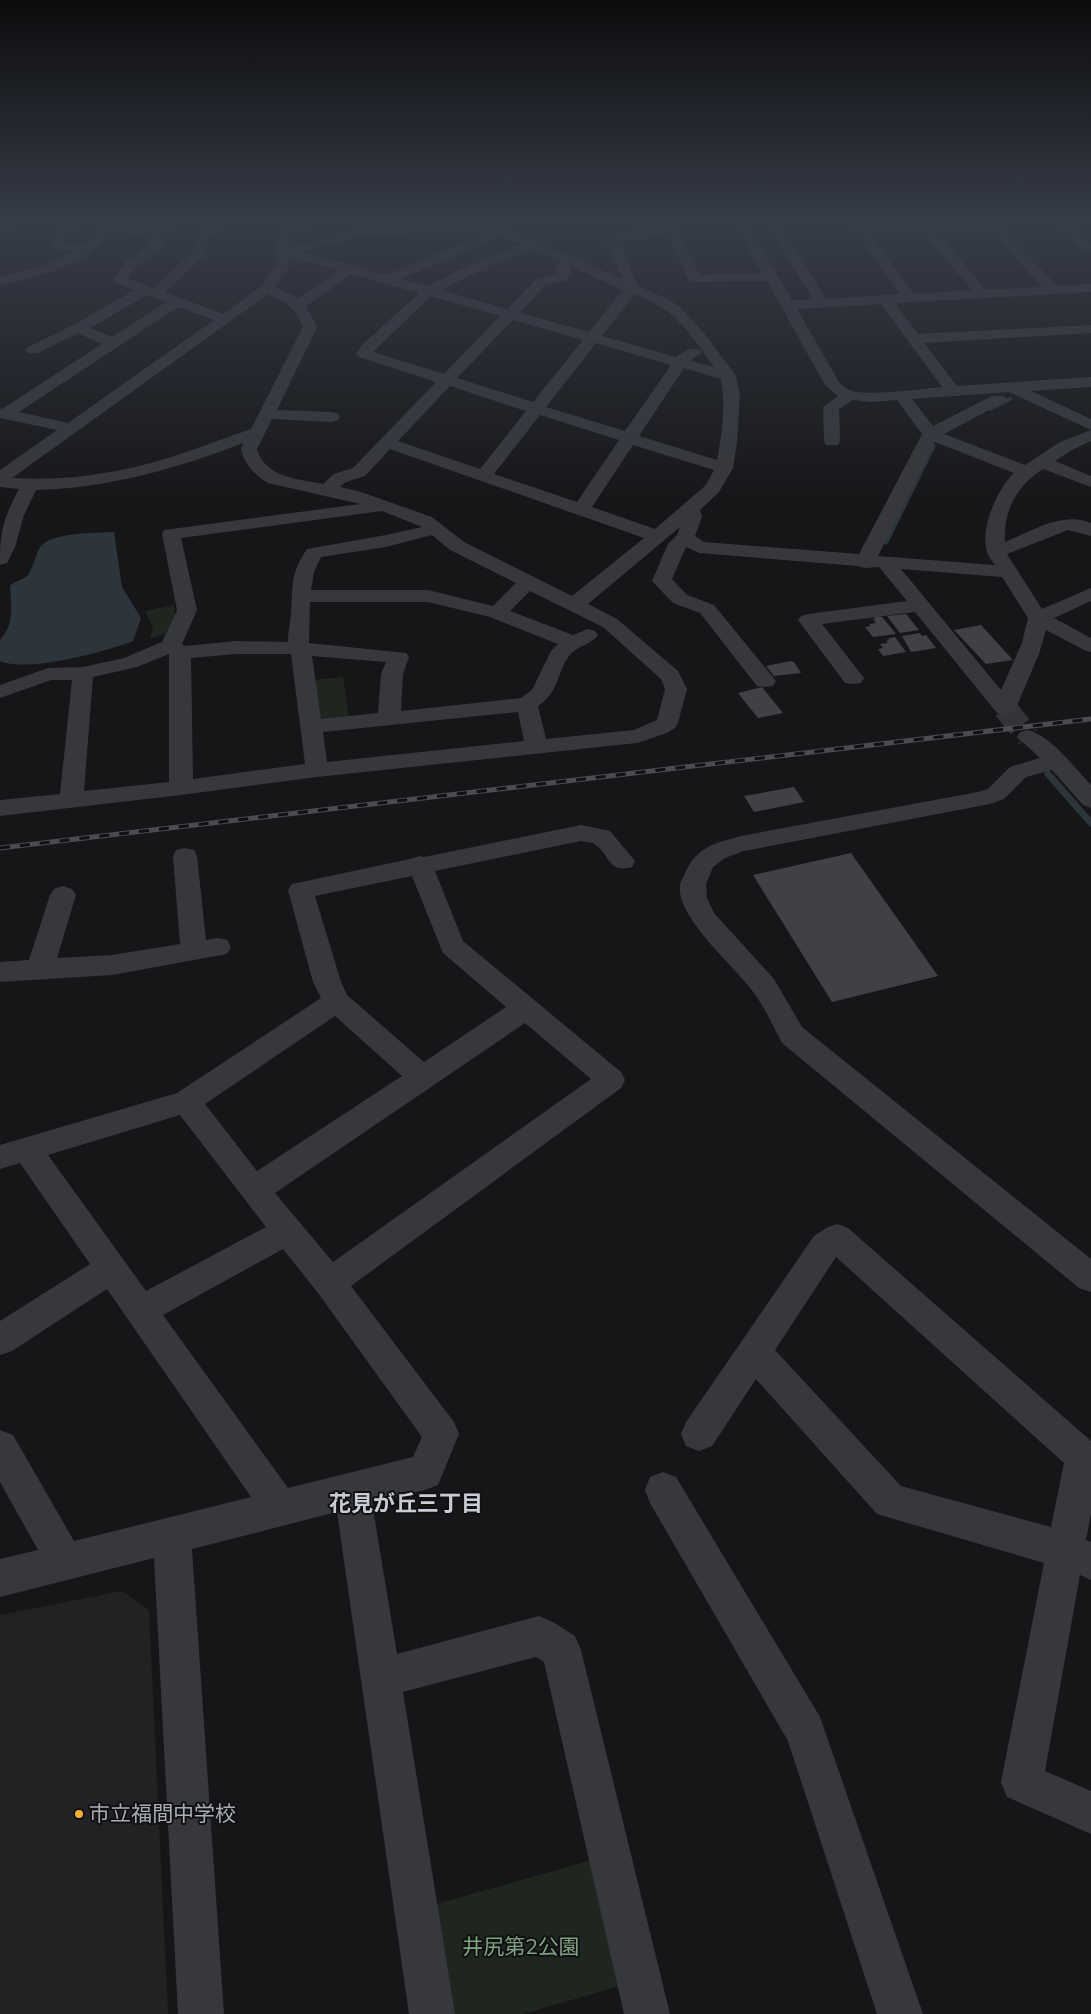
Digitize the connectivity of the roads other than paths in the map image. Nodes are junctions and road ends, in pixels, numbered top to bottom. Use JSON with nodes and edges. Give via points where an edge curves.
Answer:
{"nodes":[{"id":1,"x":102,"y":316,"type":"edge"},
{"id":2,"x":155,"y":316,"type":"edge"},
{"id":3,"x":215,"y":316,"type":"edge"},
{"id":4,"x":228,"y":316,"type":"edge"},
{"id":5,"x":307,"y":316,"type":"edge"},
{"id":6,"x":402,"y":316,"type":"edge"},
{"id":7,"x":507,"y":316,"type":"edge"},
{"id":8,"x":516,"y":316,"type":"edge"},
{"id":9,"x":610,"y":316,"type":"edge"},
{"id":10,"x":681,"y":316,"type":"edge"},
{"id":11,"x":793,"y":316,"type":"edge"},
{"id":12,"x":898,"y":316,"type":"edge"},
{"id":13,"x":224,"y":319,"type":"junction"},
{"id":14,"x":78,"y":328,"type":"junction"},
{"id":15,"x":1091,"y":329,"type":"edge"},
{"id":16,"x":593,"y":338,"type":"junction"},
{"id":17,"x":916,"y":339,"type":"junction"},
{"id":18,"x":114,"y":343,"type":"junction"},
{"id":19,"x":703,"y":344,"type":"junction"},
{"id":20,"x":33,"y":350,"type":"dead end"},
{"id":21,"x":680,"y":362,"type":"junction"},
{"id":22,"x":728,"y":376,"type":"junction"},
{"id":23,"x":447,"y":381,"type":"junction"},
{"id":24,"x":1091,"y":382,"type":"edge"},
{"id":25,"x":953,"y":392,"type":"junction"},
{"id":26,"x":1004,"y":394,"type":"junction"},
{"id":27,"x":900,"y":395,"type":"junction"},
{"id":28,"x":848,"y":396,"type":"junction"},
{"id":29,"x":536,"y":409,"type":"junction"},
{"id":30,"x":3,"y":413,"type":"edge"},
{"id":31,"x":266,"y":414,"type":"junction"},
{"id":32,"x":332,"y":418,"type":"dead end"},
{"id":33,"x":70,"y":428,"type":"junction"},
{"id":34,"x":256,"y":433,"type":"junction"},
{"id":35,"x":930,"y":434,"type":"junction"},
{"id":36,"x":1090,"y":434,"type":"edge"},
{"id":37,"x":630,"y":438,"type":"junction"},
{"id":38,"x":832,"y":441,"type":"dead end"},
{"id":39,"x":388,"y":443,"type":"junction"},
{"id":40,"x":1042,"y":462,"type":"junction"},
{"id":41,"x":724,"y":468,"type":"junction"},
{"id":42,"x":359,"y":472,"type":"junction"},
{"id":43,"x":1026,"y":472,"type":"junction"},
{"id":44,"x":483,"y":476,"type":"junction"},
{"id":45,"x":0,"y":478,"type":"edge"},
{"id":46,"x":0,"y":482,"type":"edge"},
{"id":47,"x":1091,"y":482,"type":"edge"},
{"id":48,"x":29,"y":486,"type":"junction"},
{"id":49,"x":327,"y":490,"type":"junction"},
{"id":50,"x":352,"y":495,"type":"junction"},
{"id":51,"x":385,"y":506,"type":"junction"},
{"id":52,"x":691,"y":509,"type":"junction"},
{"id":53,"x":581,"y":510,"type":"junction"},
{"id":54,"x":435,"y":529,"type":"junction"},
{"id":55,"x":1091,"y":530,"type":"edge"},
{"id":56,"x":657,"y":536,"type":"junction"},
{"id":57,"x":685,"y":538,"type":"junction"},
{"id":58,"x":996,"y":552,"type":"junction"},
{"id":59,"x":0,"y":559,"type":"edge"},
{"id":60,"x":875,"y":562,"type":"junction"},
{"id":61,"x":1008,"y":572,"type":"junction"},
{"id":62,"x":662,"y":581,"type":"junction"},
{"id":63,"x":528,"y":582,"type":"junction"},
{"id":64,"x":1091,"y":594,"type":"edge"},
{"id":65,"x":300,"y":596,"type":"junction"},
{"id":66,"x":653,"y":601,"type":"dead end"},
{"id":67,"x":574,"y":605,"type":"junction"},
{"id":68,"x":920,"y":605,"type":"junction"},
{"id":69,"x":497,"y":613,"type":"junction"},
{"id":70,"x":1038,"y":618,"type":"junction"},
{"id":71,"x":610,"y":623,"type":"junction"},
{"id":72,"x":574,"y":643,"type":"junction"},
{"id":73,"x":1091,"y":646,"type":"edge"},
{"id":74,"x":176,"y":649,"type":"junction"},
{"id":75,"x":301,"y":650,"type":"junction"},
{"id":76,"x":83,"y":672,"type":"junction"},
{"id":77,"x":853,"y":678,"type":"dead end"},
{"id":78,"x":766,"y":681,"type":"dead end"},
{"id":79,"x":0,"y":692,"type":"edge"},
{"id":80,"x":527,"y":704,"type":"junction"},
{"id":81,"x":389,"y":719,"type":"junction"},
{"id":82,"x":311,"y":727,"type":"junction"},
{"id":83,"x":1028,"y":737,"type":"tunnel mouth"},
{"id":84,"x":536,"y":746,"type":"junction"},
{"id":85,"x":1057,"y":761,"type":"junction"},
{"id":86,"x":316,"y":770,"type":"junction"},
{"id":87,"x":181,"y":788,"type":"junction"},
{"id":88,"x":1089,"y":796,"type":"edge"},
{"id":89,"x":71,"y":800,"type":"junction"},
{"id":90,"x":0,"y":808,"type":"edge"},
{"id":91,"x":185,"y":856,"type":"dead end"},
{"id":92,"x":623,"y":861,"type":"dead end"},
{"id":93,"x":420,"y":864,"type":"junction"},
{"id":94,"x":62,"y":895,"type":"dead end"},
{"id":95,"x":40,"y":969,"type":"junction"},
{"id":96,"x":0,"y":972,"type":"edge"},
{"id":97,"x":336,"y":1001,"type":"junction"},
{"id":98,"x":526,"y":1008,"type":"junction"},
{"id":99,"x":422,"y":1078,"type":"junction"},
{"id":100,"x":186,"y":1102,"type":"junction"},
{"id":101,"x":14,"y":1153,"type":"edge"},
{"id":102,"x":254,"y":1190,"type":"junction"},
{"id":103,"x":288,"y":1231,"type":"junction"},
{"id":104,"x":111,"y":1268,"type":"junction"},
{"id":105,"x":1091,"y":1278,"type":"edge"},
{"id":106,"x":330,"y":1283,"type":"junction"},
{"id":107,"x":141,"y":1310,"type":"junction"},
{"id":108,"x":0,"y":1340,"type":"edge"},
{"id":109,"x":754,"y":1352,"type":"junction"},
{"id":110,"x":699,"y":1434,"type":"dead end"},
{"id":111,"x":0,"y":1447,"type":"edge"},
{"id":112,"x":352,"y":1490,"type":"junction"},
{"id":113,"x":663,"y":1490,"type":"dead end"},
{"id":114,"x":280,"y":1508,"type":"junction"},
{"id":115,"x":172,"y":1535,"type":"junction"},
{"id":116,"x":1078,"y":1556,"type":"edge"},
{"id":117,"x":65,"y":1561,"type":"junction"},
{"id":118,"x":0,"y":1578,"type":"edge"},
{"id":119,"x":381,"y":1678,"type":"junction"},
{"id":120,"x":1091,"y":1814,"type":"edge"},
{"id":121,"x":201,"y":2014,"type":"edge"},
{"id":122,"x":432,"y":2014,"type":"edge"},
{"id":123,"x":647,"y":2014,"type":"edge"},
{"id":124,"x":900,"y":2014,"type":"edge"}],
"edges":[{"from":1,"to":14,"type":"street"},
{"from":2,"to":18,"type":"street"},
{"from":3,"to":13,"type":"street"},
{"from":4,"to":13,"type":"street"},
{"from":5,"to":31,"type":"street","via":[[310,327]]},
{"from":6,"to":23,"type":"street","via":[[364,354]]},
{"from":7,"to":23,"type":"street"},
{"from":8,"to":16,"type":"street"},
{"from":9,"to":16,"type":"street"},
{"from":10,"to":19,"type":"street"},
{"from":11,"to":28,"type":"street","via":[[833,385]]},
{"from":12,"to":17,"type":"street"},
{"from":13,"to":33,"type":"street"},
{"from":14,"to":18,"type":"street"},
{"from":14,"to":20,"type":"street"},
{"from":15,"to":17,"type":"street"},
{"from":16,"to":21,"type":"street"},
{"from":16,"to":29,"type":"street"},
{"from":17,"to":25,"type":"street"},
{"from":18,"to":30,"type":"street"},
{"from":19,"to":21,"type":"street"},
{"from":19,"to":22,"type":"street"},
{"from":21,"to":22,"type":"street"},
{"from":21,"to":37,"type":"street"},
{"from":22,"to":41,"type":"street","via":[[732,395]]},
{"from":23,"to":29,"type":"street"},
{"from":23,"to":39,"type":"street"},
{"from":24,"to":26,"type":"street"},
{"from":25,"to":26,"type":"street"},
{"from":25,"to":27,"type":"street"},
{"from":26,"to":35,"type":"street"},
{"from":26,"to":36,"type":"street"},
{"from":27,"to":28,"type":"street"},
{"from":27,"to":35,"type":"street"},
{"from":28,"to":38,"type":"street","via":[[831,407]]},
{"from":29,"to":37,"type":"street"},
{"from":29,"to":44,"type":"street"},
{"from":30,"to":33,"type":"street"},
{"from":31,"to":32,"type":"street"},
{"from":31,"to":34,"type":"street"},
{"from":33,"to":45,"type":"street"},
{"from":34,"to":48,"type":"street","via":[[160,466],[81,482]]},
{"from":34,"to":49,"type":"street","via":[[249,449],[250,458],[266,475]]},
{"from":35,"to":43,"type":"street"},
{"from":35,"to":60,"type":"street"},
{"from":36,"to":40,"type":"street"},
{"from":37,"to":41,"type":"street"},
{"from":37,"to":53,"type":"street"},
{"from":39,"to":42,"type":"street"},
{"from":39,"to":44,"type":"street"},
{"from":40,"to":43,"type":"street"},
{"from":40,"to":47,"type":"street"},
{"from":41,"to":52,"type":"street","via":[[713,488]]},
{"from":42,"to":49,"type":"street","via":[[340,478]]},
{"from":42,"to":50,"type":"street","via":[[367,482]]},
{"from":43,"to":58,"type":"street","via":[[1012,485],[1000,511],[995,530]]},
{"from":44,"to":53,"type":"street"},
{"from":46,"to":48,"type":"street"},
{"from":48,"to":59,"type":"street"},
{"from":49,"to":50,"type":"street"},
{"from":50,"to":51,"type":"street"},
{"from":51,"to":54,"type":"street","via":[[426,521]]},
{"from":51,"to":74,"type":"street","via":[[171,534],[187,610]]},
{"from":52,"to":56,"type":"street"},
{"from":52,"to":57,"type":"street","via":[[693,517]]},
{"from":53,"to":56,"type":"street"},
{"from":54,"to":63,"type":"street","via":[[457,546]]},
{"from":54,"to":65,"type":"street","via":[[314,553],[304,572]]},
{"from":55,"to":58,"type":"street","via":[[1077,524],[1066,524]]},
{"from":56,"to":67,"type":"street"},
{"from":57,"to":60,"type":"street","via":[[699,547]]},
{"from":57,"to":62,"type":"street","via":[[677,544]]},
{"from":58,"to":61,"type":"street"},
{"from":60,"to":61,"type":"street"},
{"from":60,"to":68,"type":"street"},
{"from":61,"to":70,"type":"street"},
{"from":62,"to":66,"type":"street"},
{"from":62,"to":78,"type":"street","via":[[680,599],[707,609]]},
{"from":63,"to":67,"type":"street"},
{"from":63,"to":69,"type":"street"},
{"from":64,"to":70,"type":"street"},
{"from":65,"to":69,"type":"street","via":[[428,596]]},
{"from":65,"to":75,"type":"street","via":[[298,640]]},
{"from":67,"to":71,"type":"street"},
{"from":68,"to":70,"type":"street","via":[[1005,708],[1029,655]]},
{"from":68,"to":77,"type":"street","via":[[853,622],[808,620]]},
{"from":69,"to":72,"type":"street"},
{"from":70,"to":73,"type":"street"},
{"from":71,"to":72,"type":"street"},
{"from":71,"to":84,"type":"street","via":[[670,676],[676,688],[667,723],[637,736]]},
{"from":72,"to":80,"type":"street","via":[[561,651],[541,694]]},
{"from":74,"to":75,"type":"street","via":[[285,646]]},
{"from":74,"to":76,"type":"street","via":[[130,663]]},
{"from":74,"to":87,"type":"street"},
{"from":75,"to":81,"type":"street","via":[[399,657],[392,674]]},
{"from":75,"to":82,"type":"street"},
{"from":76,"to":79,"type":"street","via":[[48,674]]},
{"from":76,"to":89,"type":"street"},
{"from":80,"to":81,"type":"street"},
{"from":80,"to":84,"type":"street"},
{"from":81,"to":82,"type":"street"},
{"from":82,"to":86,"type":"street"},
{"from":83,"to":85,"type":"street"},
{"from":84,"to":86,"type":"street"},
{"from":85,"to":88,"type":"street"},
{"from":85,"to":105,"type":"street","via":[[1018,772],[996,794],[982,799],[741,844],[716,852],[704,862],[693,884],[694,898],[704,918],[764,986],[792,1035]]},
{"from":86,"to":87,"type":"street"},
{"from":87,"to":89,"type":"street"},
{"from":89,"to":90,"type":"street"},
{"from":91,"to":95,"type":"street","via":[[206,949],[112,965]]},
{"from":92,"to":93,"type":"street","via":[[601,837],[581,833]]},
{"from":93,"to":97,"type":"street","via":[[301,890],[327,982]]},
{"from":93,"to":98,"type":"street","via":[[452,946]]},
{"from":94,"to":95,"type":"street"},
{"from":95,"to":96,"type":"street"},
{"from":97,"to":99,"type":"street"},
{"from":97,"to":100,"type":"street"},
{"from":98,"to":99,"type":"street"},
{"from":98,"to":106,"type":"street","via":[[611,1080]]},
{"from":99,"to":102,"type":"street"},
{"from":100,"to":101,"type":"street"},
{"from":100,"to":102,"type":"street"},
{"from":101,"to":104,"type":"street"},
{"from":102,"to":103,"type":"street"},
{"from":103,"to":106,"type":"street"},
{"from":103,"to":107,"type":"street"},
{"from":104,"to":107,"type":"street"},
{"from":104,"to":108,"type":"street"},
{"from":106,"to":112,"type":"street","via":[[441,1434],[425,1472]]},
{"from":107,"to":114,"type":"street"},
{"from":109,"to":110,"type":"street"},
{"from":109,"to":116,"type":"street","via":[[890,1501]]},
{"from":109,"to":116,"type":"street","via":[[825,1246],[837,1238],[1083,1457]]},
{"from":111,"to":117,"type":"street"},
{"from":112,"to":114,"type":"street"},
{"from":112,"to":119,"type":"street"},
{"from":113,"to":124,"type":"street","via":[[805,1732]]},
{"from":114,"to":115,"type":"street"},
{"from":115,"to":117,"type":"street"},
{"from":115,"to":121,"type":"street"},
{"from":116,"to":120,"type":"street","via":[[1022,1782]]},
{"from":117,"to":118,"type":"street"},
{"from":119,"to":122,"type":"street"},
{"from":119,"to":123,"type":"street","via":[[539,1636],[561,1650]]}]}
